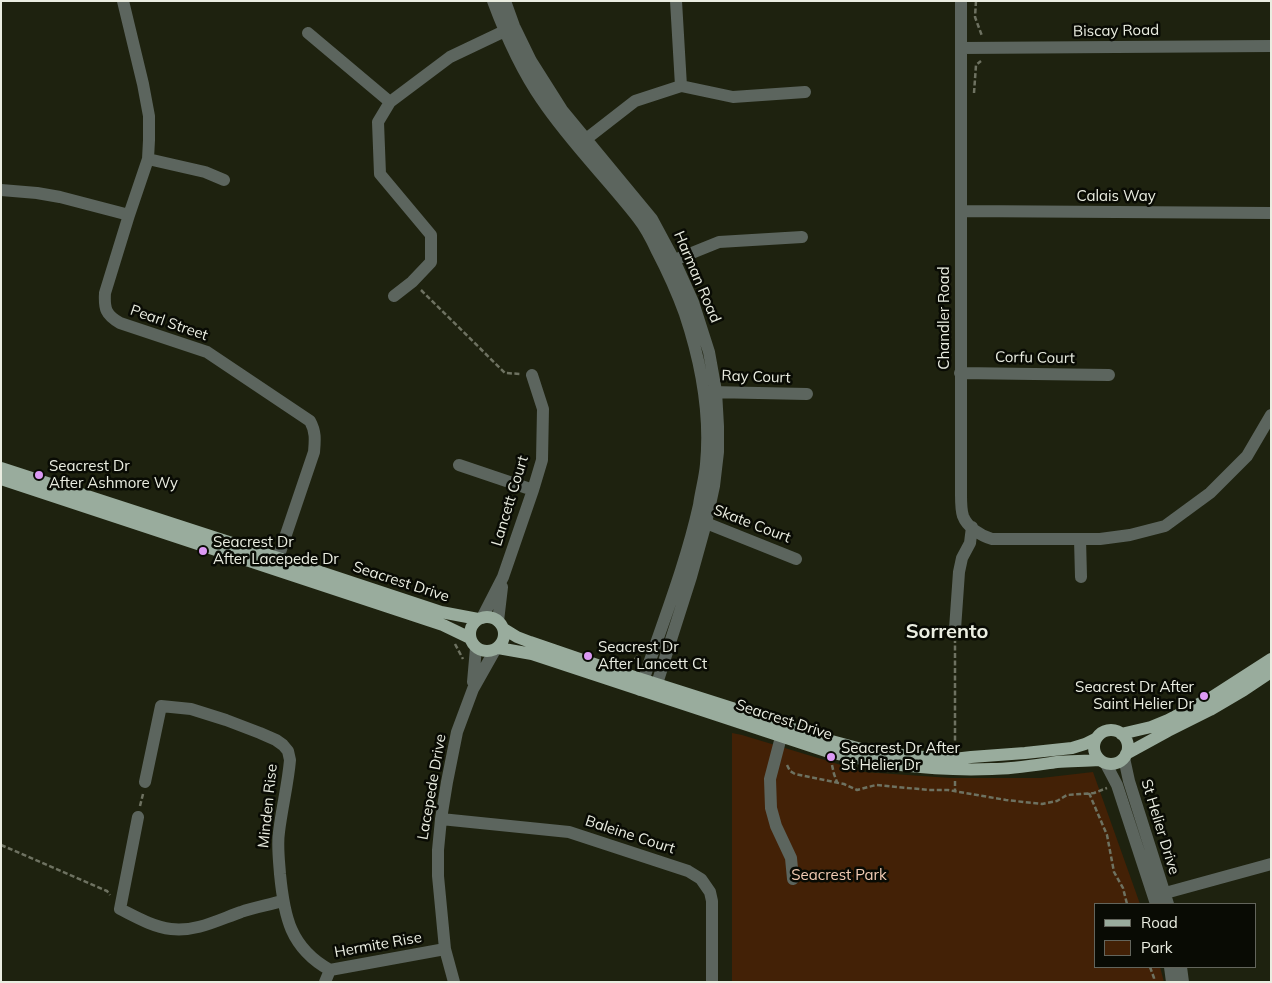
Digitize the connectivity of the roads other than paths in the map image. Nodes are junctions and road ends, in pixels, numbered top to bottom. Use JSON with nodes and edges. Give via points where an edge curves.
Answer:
{"nodes":[{"id":1,"x":122,"y":1,"type":"edge"},
{"id":2,"x":493,"y":1,"type":"edge"},
{"id":3,"x":505,"y":1,"type":"edge"},
{"id":4,"x":676,"y":1,"type":"edge"},
{"id":5,"x":961,"y":1,"type":"edge"},
{"id":6,"x":509,"y":28,"type":"junction"},
{"id":7,"x":308,"y":33,"type":"dead end"},
{"id":8,"x":1271,"y":46,"type":"edge"},
{"id":9,"x":961,"y":48,"type":"junction"},
{"id":10,"x":680,"y":86,"type":"junction"},
{"id":11,"x":805,"y":92,"type":"dead end"},
{"id":12,"x":390,"y":102,"type":"junction"},
{"id":13,"x":582,"y":142,"type":"junction"},
{"id":14,"x":148,"y":159,"type":"junction"},
{"id":15,"x":224,"y":180,"type":"dead end"},
{"id":16,"x":1,"y":190,"type":"edge"},
{"id":17,"x":961,"y":211,"type":"junction"},
{"id":18,"x":1271,"y":213,"type":"edge"},
{"id":19,"x":129,"y":215,"type":"junction"},
{"id":20,"x":802,"y":237,"type":"dead end"},
{"id":21,"x":669,"y":262,"type":"junction"},
{"id":22,"x":394,"y":296,"type":"dead end"},
{"id":23,"x":960,"y":373,"type":"junction"},
{"id":24,"x":532,"y":375,"type":"road end"},
{"id":25,"x":1109,"y":375,"type":"dead end"},
{"id":26,"x":710,"y":392,"type":"junction"},
{"id":27,"x":807,"y":394,"type":"dead end"},
{"id":28,"x":1271,"y":415,"type":"edge"},
{"id":29,"x":460,"y":465,"type":"dead end"},
{"id":30,"x":1,"y":468,"type":"edge"},
{"id":31,"x":1,"y":480,"type":"edge"},
{"id":32,"x":533,"y":490,"type":"junction"},
{"id":33,"x":701,"y":522,"type":"junction"},
{"id":34,"x":972,"y":527,"type":"junction"},
{"id":35,"x":1080,"y":539,"type":"junction"},
{"id":36,"x":796,"y":559,"type":"dead end"},
{"id":37,"x":276,"y":563,"type":"junction"},
{"id":38,"x":503,"y":577,"type":"junction"},
{"id":39,"x":1081,"y":577,"type":"dead end"},
{"id":40,"x":480,"y":618,"type":"junction"},
{"id":41,"x":501,"y":625,"type":"junction"},
{"id":42,"x":955,"y":629,"type":"road end"},
{"id":43,"x":473,"y":643,"type":"junction"},
{"id":44,"x":496,"y":649,"type":"junction"},
{"id":45,"x":1271,"y":659,"type":"edge"},
{"id":46,"x":1271,"y":672,"type":"edge"},
{"id":47,"x":642,"y":685,"type":"junction"},
{"id":48,"x":473,"y":689,"type":"junction"},
{"id":49,"x":656,"y":689,"type":"junction"},
{"id":50,"x":1121,"y":734,"type":"junction"},
{"id":51,"x":781,"y":736,"type":"junction"},
{"id":52,"x":1096,"y":739,"type":"junction"},
{"id":53,"x":1125,"y":756,"type":"junction"},
{"id":54,"x":1103,"y":762,"type":"junction"},
{"id":55,"x":145,"y":782,"type":"road end"},
{"id":56,"x":138,"y":817,"type":"road end"},
{"id":57,"x":441,"y":819,"type":"junction"},
{"id":58,"x":1271,"y":864,"type":"edge"},
{"id":59,"x":792,"y":879,"type":"dead end"},
{"id":60,"x":1160,"y":899,"type":"edge"},
{"id":61,"x":282,"y":901,"type":"junction"},
{"id":62,"x":445,"y":949,"type":"junction"},
{"id":63,"x":1170,"y":968,"type":"edge"},
{"id":64,"x":1182,"y":968,"type":"edge"},
{"id":65,"x":327,"y":976,"type":"edge"},
{"id":66,"x":454,"y":982,"type":"edge"},
{"id":67,"x":712,"y":982,"type":"edge"},
{"id":68,"x":1172,"y":982,"type":"edge"},
{"id":69,"x":1184,"y":982,"type":"edge"}],
"edges":[{"from":1,"to":14,"type":"street","name":"Pearl Street","via":[[149,116]]},
{"from":2,"to":6,"type":"street","name":"Harman Road"},
{"from":3,"to":6,"type":"street","name":"Harman Road"},
{"from":4,"to":10,"type":"street"},
{"from":5,"to":9,"type":"street","name":"Chandler Road"},
{"from":6,"to":12,"type":"street","via":[[450,57]]},
{"from":6,"to":13,"type":"street","name":"Harman Road","via":[[529,79],[542,100]]},
{"from":7,"to":12,"type":"street"},
{"from":8,"to":9,"type":"street","name":"Biscay Road"},
{"from":9,"to":17,"type":"street","name":"Chandler Road"},
{"from":10,"to":11,"type":"street","via":[[733,96]]},
{"from":10,"to":13,"type":"street","via":[[635,101]]},
{"from":12,"to":22,"type":"street","via":[[378,122],[380,174],[431,235],[431,262]]},
{"from":13,"to":21,"type":"street","name":"Harman Road","via":[[652,218]]},
{"from":14,"to":15,"type":"street","via":[[206,172]]},
{"from":14,"to":19,"type":"street","name":"Pearl Street"},
{"from":16,"to":19,"type":"street","via":[[60,197]]},
{"from":17,"to":18,"type":"street","name":"Calais Way"},
{"from":17,"to":23,"type":"street","name":"Chandler Road"},
{"from":19,"to":37,"type":"street","name":"Pearl Street","via":[[105,293],[107,312],[112,318],[207,352],[306,418],[314,428],[314,452]]},
{"from":20,"to":21,"type":"street","via":[[719,242]]},
{"from":21,"to":26,"type":"street","name":"Harman Road","via":[[693,302],[701,326],[709,352]]},
{"from":23,"to":25,"type":"street","name":"Corfu Court"},
{"from":23,"to":34,"type":"street","name":"Chandler Road","via":[[961,495],[963,516]]},
{"from":24,"to":32,"type":"street","name":"Lancett Court","via":[[543,409],[542,460]]},
{"from":26,"to":27,"type":"street","name":"Ray Court"},
{"from":26,"to":33,"type":"street","name":"Harman Road","via":[[718,452],[714,486]]},
{"from":28,"to":35,"type":"street","via":[[1247,456],[1210,492],[1165,526],[1130,535]]},
{"from":29,"to":32,"type":"street"},
{"from":30,"to":37,"type":"main road","name":"Seacrest Drive"},
{"from":31,"to":37,"type":"main road","name":"Seacrest Drive"},
{"from":32,"to":38,"type":"street","name":"Lancett Court"},
{"from":33,"to":36,"type":"street","name":"Skate Court"},
{"from":33,"to":47,"type":"street","name":"Harman Road"},
{"from":33,"to":49,"type":"street","name":"Harman Road","via":[[691,577]]},
{"from":34,"to":35,"type":"street","via":[[992,539]]},
{"from":34,"to":42,"type":"street","via":[[959,572]]},
{"from":35,"to":39,"type":"street"},
{"from":37,"to":40,"type":"main road","name":"Seacrest Drive","via":[[441,612]]},
{"from":37,"to":43,"type":"main road","name":"Seacrest Drive","via":[[443,625]]},
{"from":38,"to":40,"type":"street","name":"Lancett Court"},
{"from":38,"to":41,"type":"street","name":"Lancett Court"},
{"from":40,"to":41,"type":"main road","name":"Seacrest Drive","via":[[493,618]]},
{"from":40,"to":43,"type":"main road","via":[[471,627]]},
{"from":41,"to":44,"type":"main road","via":[[504,639]]},
{"from":41,"to":47,"type":"main road","name":"Seacrest Drive","via":[[517,637]]},
{"from":43,"to":44,"type":"main road","name":"Seacrest Drive","via":[[485,652]]},
{"from":43,"to":48,"type":"street","name":"Lacepede Drive"},
{"from":44,"to":47,"type":"main road","name":"Seacrest Drive","via":[[532,654]]},
{"from":44,"to":48,"type":"street","name":"Lacepede Drive"},
{"from":45,"to":50,"type":"main road","via":[[1212,697],[1168,720]]},
{"from":46,"to":53,"type":"main road","via":[[1210,710]]},
{"from":47,"to":49,"type":"main road","name":"Seacrest Drive"},
{"from":48,"to":57,"type":"street","name":"Lacepede Drive","via":[[457,732]]},
{"from":49,"to":51,"type":"main road","name":"Seacrest Drive"},
{"from":49,"to":52,"type":"main road","name":"Seacrest Drive","via":[[833,742],[924,758],[954,759],[1064,749]]},
{"from":50,"to":52,"type":"main road","via":[[1116,730],[1104,731]]},
{"from":50,"to":53,"type":"main road","via":[[1128,747]]},
{"from":51,"to":54,"type":"main road","name":"Seacrest Drive","via":[[849,757],[926,768],[994,769]]},
{"from":51,"to":59,"type":"street","via":[[770,779],[771,808],[792,858]]},
{"from":52,"to":54,"type":"main road","via":[[1093,748],[1096,757]]},
{"from":53,"to":54,"type":"main road","via":[[1116,764]]},
{"from":53,"to":60,"type":"street","name":"St Helier Drive"},
{"from":54,"to":60,"type":"street","name":"St Helier Drive","via":[[1117,785]]},
{"from":55,"to":61,"type":"street","name":"Minden Rise","via":[[161,706],[191,709],[226,720],[283,745],[290,760],[278,833]]},
{"from":56,"to":61,"type":"street","via":[[120,909],[159,926],[185,929]]},
{"from":57,"to":62,"type":"street","name":"Lacepede Drive","via":[[438,876]]},
{"from":57,"to":67,"type":"street","name":"Baleine Court","via":[[569,832],[696,875],[706,885],[712,901]]},
{"from":58,"to":60,"type":"street"},
{"from":61,"to":65,"type":"street","name":"Minden Rise","via":[[300,946]]},
{"from":62,"to":65,"type":"street","name":"Hermite Rise"},
{"from":62,"to":66,"type":"street","name":"Lacepede Drive"},
{"from":63,"to":68,"type":"street"},
{"from":64,"to":69,"type":"street"}]}
